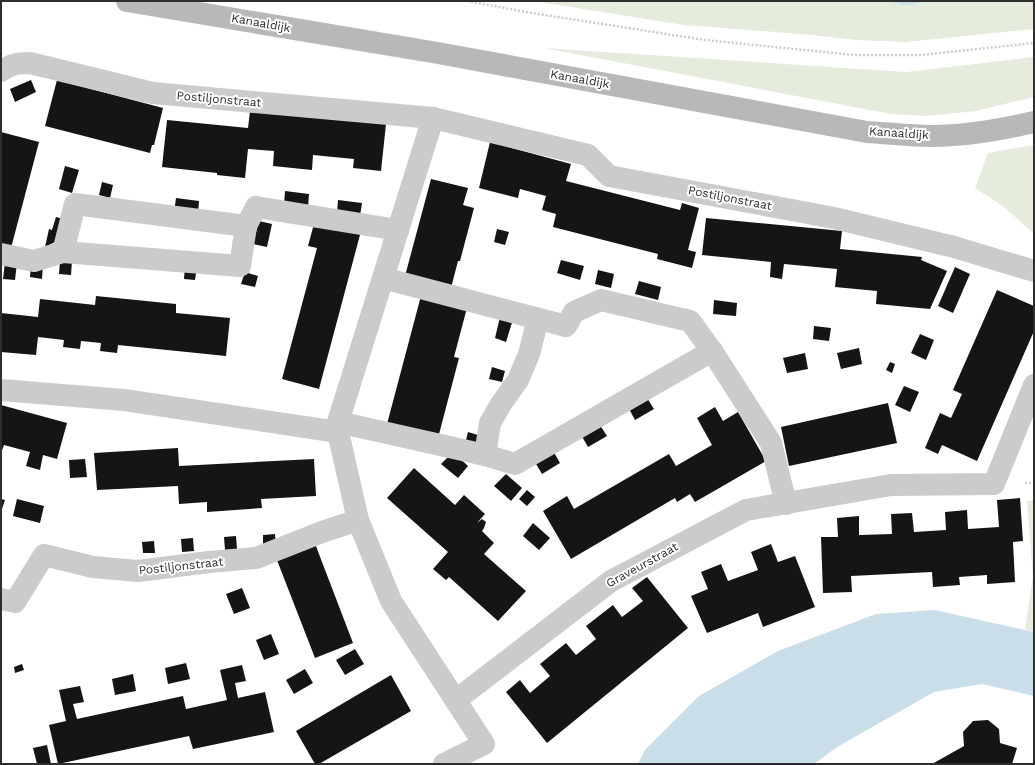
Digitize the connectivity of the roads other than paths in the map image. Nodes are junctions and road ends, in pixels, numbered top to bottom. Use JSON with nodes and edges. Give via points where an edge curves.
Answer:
{"nodes":[{"id":1,"x":127,"y":1,"type":"edge"},
{"id":2,"x":5,"y":68,"type":"edge"},
{"id":3,"x":433,"y":118,"type":"junction"},
{"id":4,"x":1034,"y":122,"type":"edge"},
{"id":5,"x":246,"y":226,"type":"junction"},
{"id":6,"x":398,"y":230,"type":"junction"},
{"id":7,"x":63,"y":252,"type":"junction"},
{"id":8,"x":1,"y":254,"type":"edge"},
{"id":9,"x":1034,"y":271,"type":"edge"},
{"id":10,"x":383,"y":278,"type":"junction"},
{"id":11,"x":538,"y":319,"type":"junction"},
{"id":12,"x":712,"y":351,"type":"junction"},
{"id":13,"x":1034,"y":385,"type":"edge"},
{"id":14,"x":1,"y":390,"type":"edge"},
{"id":15,"x":338,"y":427,"type":"junction"},
{"id":16,"x":485,"y":455,"type":"junction"},
{"id":17,"x":786,"y":504,"type":"junction"},
{"id":18,"x":358,"y":520,"type":"junction"},
{"id":19,"x":1,"y":599,"type":"edge"},
{"id":20,"x":456,"y":700,"type":"junction"},
{"id":21,"x":444,"y":764,"type":"edge"}],
"edges":[{"from":1,"to":4,"type":"street","name":"Kanaaldijk","via":[[438,53],[867,132],[956,135]]},
{"from":2,"to":3,"type":"street","name":"Postiljonstraat","via":[[18,63],[30,63],[153,93]]},
{"from":3,"to":6,"type":"street"},
{"from":3,"to":9,"type":"street","name":"Postiljonstraat","via":[[588,155],[609,176],[834,218],[954,247]]},
{"from":5,"to":6,"type":"street","via":[[256,207]]},
{"from":5,"to":7,"type":"street","via":[[240,266]]},
{"from":5,"to":7,"type":"street","via":[[75,204]]},
{"from":6,"to":10,"type":"street"},
{"from":7,"to":8,"type":"street","via":[[34,260]]},
{"from":10,"to":11,"type":"street"},
{"from":10,"to":15,"type":"street"},
{"from":11,"to":12,"type":"street","via":[[566,326],[574,312],[601,300],[690,321]]},
{"from":11,"to":16,"type":"street","via":[[530,354],[518,380],[490,423]]},
{"from":12,"to":16,"type":"street","via":[[515,464]]},
{"from":12,"to":17,"type":"street","via":[[771,443]]},
{"from":13,"to":17,"type":"street","name":"Graveurstraat","via":[[994,484],[891,485]]},
{"from":14,"to":15,"type":"street","via":[[124,400]]},
{"from":15,"to":16,"type":"street"},
{"from":15,"to":18,"type":"street"},
{"from":17,"to":20,"type":"street","name":"Graveurstraat","via":[[746,510],[611,581]]},
{"from":18,"to":19,"type":"street","name":"Postiljonstraat","via":[[256,558],[138,571],[92,567],[44,555],[15,602]]},
{"from":18,"to":20,"type":"street","via":[[391,601]]},
{"from":20,"to":21,"type":"street","via":[[484,744]]}]}
